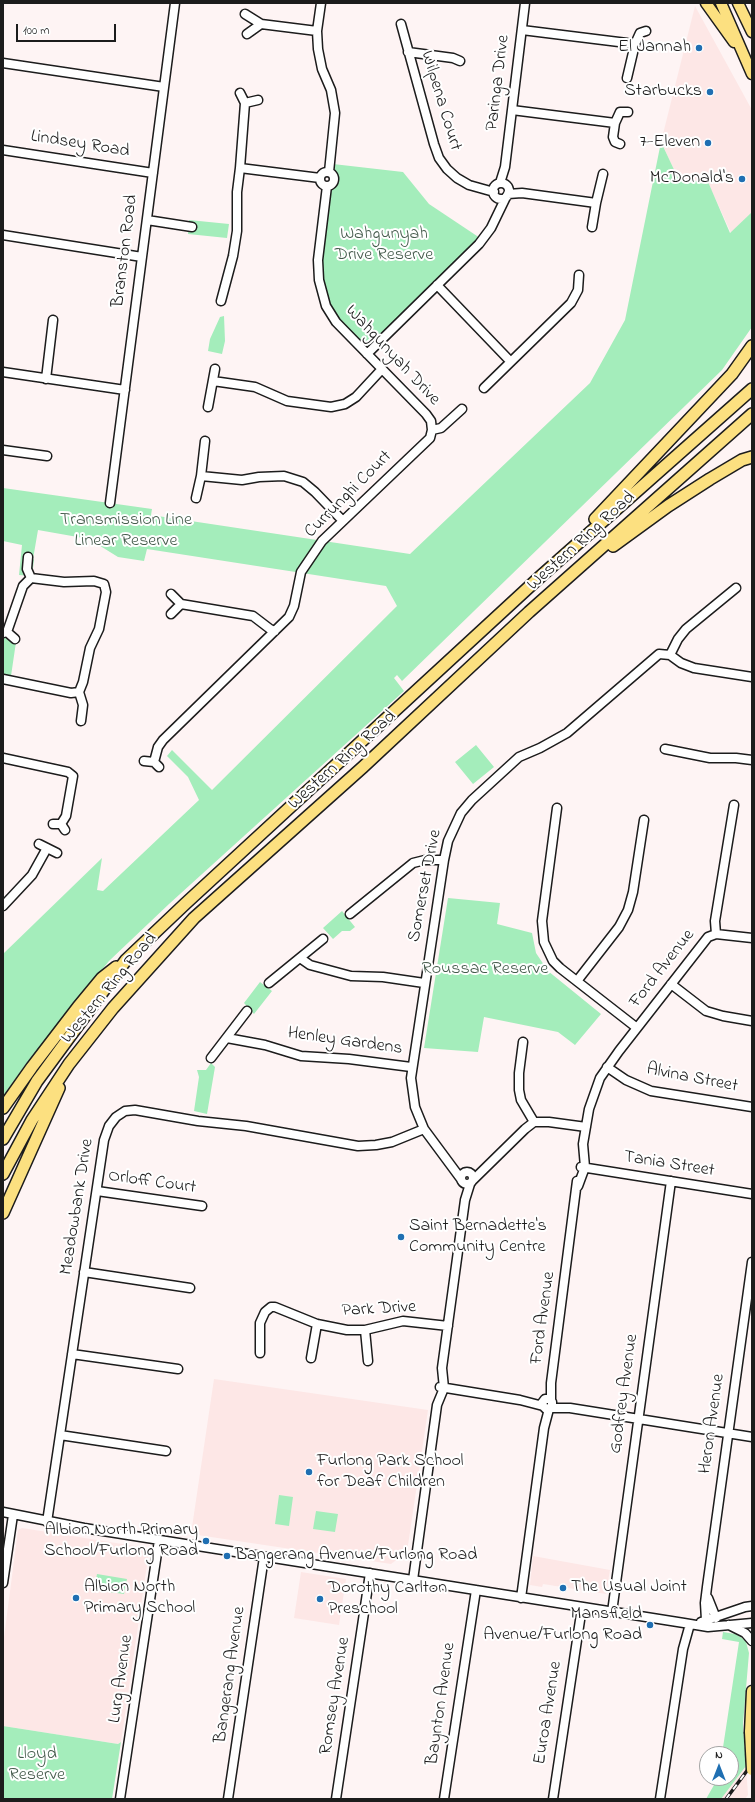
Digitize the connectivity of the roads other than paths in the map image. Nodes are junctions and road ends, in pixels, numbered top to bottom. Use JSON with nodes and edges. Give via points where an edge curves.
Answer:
{"nodes":[{"id":1,"x":175,"y":3,"type":"edge"},
{"id":2,"x":321,"y":3,"type":"edge"},
{"id":3,"x":526,"y":3,"type":"edge"},
{"id":4,"x":706,"y":3,"type":"edge"},
{"id":5,"x":721,"y":3,"type":"edge"},
{"id":6,"x":738,"y":3,"type":"edge"},
{"id":7,"x":245,"y":14,"type":"dead end"},
{"id":8,"x":260,"y":24,"type":"junction"},
{"id":9,"x":401,"y":24,"type":"dead end"},
{"id":10,"x":751,"y":28,"type":"edge"},
{"id":11,"x":522,"y":30,"type":"junction"},
{"id":12,"x":317,"y":31,"type":"junction"},
{"id":13,"x":646,"y":31,"type":"dead end"},
{"id":14,"x":247,"y":34,"type":"dead end"},
{"id":15,"x":635,"y":44,"type":"junction"},
{"id":16,"x":408,"y":52,"type":"junction"},
{"id":17,"x":743,"y":54,"type":"junction"},
{"id":18,"x":460,"y":60,"type":"dead end"},
{"id":19,"x":3,"y":63,"type":"edge"},
{"id":20,"x":752,"y":74,"type":"edge"},
{"id":21,"x":627,"y":78,"type":"dead end"},
{"id":22,"x":164,"y":87,"type":"junction"},
{"id":23,"x":240,"y":93,"type":"dead end"},
{"id":24,"x":258,"y":100,"type":"dead end"},
{"id":25,"x":245,"y":103,"type":"junction"},
{"id":26,"x":512,"y":110,"type":"junction"},
{"id":27,"x":628,"y":112,"type":"dead end"},
{"id":28,"x":615,"y":124,"type":"junction"},
{"id":29,"x":620,"y":144,"type":"dead end"},
{"id":30,"x":3,"y":150,"type":"edge"},
{"id":31,"x":240,"y":168,"type":"junction"},
{"id":32,"x":329,"y":172,"type":"junction"},
{"id":33,"x":153,"y":173,"type":"junction"},
{"id":34,"x":603,"y":174,"type":"dead end"},
{"id":35,"x":320,"y":178,"type":"junction"},
{"id":36,"x":327,"y":186,"type":"junction"},
{"id":37,"x":502,"y":190,"type":"junction"},
{"id":38,"x":596,"y":203,"type":"junction"},
{"id":39,"x":147,"y":220,"type":"junction"},
{"id":40,"x":192,"y":227,"type":"dead end"},
{"id":41,"x":592,"y":227,"type":"dead end"},
{"id":42,"x":3,"y":235,"type":"edge"},
{"id":43,"x":142,"y":257,"type":"junction"},
{"id":44,"x":579,"y":275,"type":"dead end"},
{"id":45,"x":437,"y":285,"type":"junction"},
{"id":46,"x":221,"y":301,"type":"dead end"},
{"id":47,"x":53,"y":320,"type":"dead end"},
{"id":48,"x":752,"y":346,"type":"edge"},
{"id":49,"x":367,"y":354,"type":"junction"},
{"id":50,"x":510,"y":362,"type":"junction"},
{"id":51,"x":215,"y":369,"type":"dead end"},
{"id":52,"x":382,"y":370,"type":"junction"},
{"id":53,"x":3,"y":372,"type":"edge"},
{"id":54,"x":46,"y":379,"type":"junction"},
{"id":55,"x":213,"y":382,"type":"junction"},
{"id":56,"x":484,"y":388,"type":"dead end"},
{"id":57,"x":752,"y":389,"type":"edge"},
{"id":58,"x":124,"y":390,"type":"junction"},
{"id":59,"x":208,"y":407,"type":"dead end"},
{"id":60,"x":462,"y":408,"type":"dead end"},
{"id":61,"x":752,"y":414,"type":"edge"},
{"id":62,"x":432,"y":430,"type":"junction"},
{"id":63,"x":205,"y":441,"type":"dead end"},
{"id":64,"x":3,"y":450,"type":"edge"},
{"id":65,"x":47,"y":456,"type":"dead end"},
{"id":66,"x":752,"y":457,"type":"edge"},
{"id":67,"x":201,"y":476,"type":"junction"},
{"id":68,"x":196,"y":498,"type":"dead end"},
{"id":69,"x":110,"y":503,"type":"dead end"},
{"id":70,"x":343,"y":521,"type":"junction"},
{"id":71,"x":28,"y":556,"type":"dead end"},
{"id":72,"x":541,"y":576,"type":"junction"},
{"id":73,"x":31,"y":578,"type":"junction"},
{"id":74,"x":736,"y":588,"type":"dead end"},
{"id":75,"x":171,"y":594,"type":"dead end"},
{"id":76,"x":180,"y":604,"type":"junction"},
{"id":77,"x":529,"y":612,"type":"junction"},
{"id":78,"x":171,"y":614,"type":"dead end"},
{"id":79,"x":275,"y":631,"type":"junction"},
{"id":80,"x":5,"y":633,"type":"edge"},
{"id":81,"x":15,"y":639,"type":"dead end"},
{"id":82,"x":670,"y":655,"type":"junction"},
{"id":83,"x":752,"y":676,"type":"edge"},
{"id":84,"x":3,"y":678,"type":"edge"},
{"id":85,"x":79,"y":692,"type":"junction"},
{"id":86,"x":81,"y":721,"type":"dead end"},
{"id":87,"x":665,"y":749,"type":"dead end"},
{"id":88,"x":3,"y":758,"type":"edge"},
{"id":89,"x":752,"y":760,"type":"edge"},
{"id":90,"x":144,"y":761,"type":"dead end"},
{"id":91,"x":734,"y":805,"type":"dead end"},
{"id":92,"x":557,"y":808,"type":"dead end"},
{"id":93,"x":644,"y":820,"type":"dead end"},
{"id":94,"x":59,"y":826,"type":"dead end"},
{"id":95,"x":38,"y":844,"type":"dead end"},
{"id":96,"x":47,"y":848,"type":"junction"},
{"id":97,"x":57,"y":853,"type":"dead end"},
{"id":98,"x":444,"y":860,"type":"junction"},
{"id":99,"x":3,"y":906,"type":"edge"},
{"id":100,"x":350,"y":914,"type":"dead end"},
{"id":101,"x":716,"y":934,"type":"junction"},
{"id":102,"x":752,"y":938,"type":"edge"},
{"id":103,"x":323,"y":939,"type":"dead end"},
{"id":104,"x":300,"y":958,"type":"junction"},
{"id":105,"x":126,"y":960,"type":"junction"},
{"id":106,"x":577,"y":981,"type":"junction"},
{"id":107,"x":268,"y":983,"type":"dead end"},
{"id":108,"x":424,"y":983,"type":"junction"},
{"id":109,"x":671,"y":984,"type":"junction"},
{"id":110,"x":247,"y":1011,"type":"dead end"},
{"id":111,"x":752,"y":1021,"type":"edge"},
{"id":112,"x":637,"y":1028,"type":"junction"},
{"id":113,"x":227,"y":1038,"type":"junction"},
{"id":114,"x":523,"y":1042,"type":"dead end"},
{"id":115,"x":211,"y":1058,"type":"dead end"},
{"id":116,"x":69,"y":1064,"type":"junction"},
{"id":117,"x":411,"y":1067,"type":"junction"},
{"id":118,"x":607,"y":1067,"type":"junction"},
{"id":119,"x":752,"y":1107,"type":"edge"},
{"id":120,"x":3,"y":1108,"type":"edge"},
{"id":121,"x":534,"y":1122,"type":"junction"},
{"id":122,"x":586,"y":1127,"type":"junction"},
{"id":123,"x":424,"y":1129,"type":"junction"},
{"id":124,"x":3,"y":1139,"type":"edge"},
{"id":125,"x":583,"y":1167,"type":"junction"},
{"id":126,"x":3,"y":1174,"type":"edge"},
{"id":127,"x":467,"y":1179,"type":"junction"},
{"id":128,"x":671,"y":1181,"type":"junction"},
{"id":129,"x":97,"y":1191,"type":"junction"},
{"id":130,"x":752,"y":1194,"type":"edge"},
{"id":131,"x":202,"y":1206,"type":"dead end"},
{"id":132,"x":3,"y":1213,"type":"edge"},
{"id":133,"x":752,"y":1262,"type":"edge"},
{"id":134,"x":84,"y":1272,"type":"junction"},
{"id":135,"x":190,"y":1288,"type":"dead end"},
{"id":136,"x":317,"y":1324,"type":"junction"},
{"id":137,"x":448,"y":1326,"type":"junction"},
{"id":138,"x":365,"y":1330,"type":"junction"},
{"id":139,"x":260,"y":1353,"type":"dead end"},
{"id":140,"x":72,"y":1354,"type":"junction"},
{"id":141,"x":311,"y":1358,"type":"dead end"},
{"id":142,"x":368,"y":1361,"type":"dead end"},
{"id":143,"x":178,"y":1369,"type":"dead end"},
{"id":144,"x":442,"y":1387,"type":"junction"},
{"id":145,"x":547,"y":1404,"type":"junction"},
{"id":146,"x":638,"y":1418,"type":"junction"},
{"id":147,"x":728,"y":1433,"type":"junction"},
{"id":148,"x":60,"y":1435,"type":"junction"},
{"id":149,"x":752,"y":1437,"type":"edge"},
{"id":150,"x":166,"y":1451,"type":"dead end"},
{"id":151,"x":3,"y":1512,"type":"edge"},
{"id":152,"x":13,"y":1515,"type":"junction"},
{"id":153,"x":3,"y":1516,"type":"edge"},
{"id":154,"x":47,"y":1522,"type":"junction"},
{"id":155,"x":159,"y":1540,"type":"junction"},
{"id":156,"x":264,"y":1557,"type":"junction"},
{"id":157,"x":370,"y":1573,"type":"junction"},
{"id":158,"x":413,"y":1580,"type":"junction"},
{"id":159,"x":3,"y":1583,"type":"edge"},
{"id":160,"x":476,"y":1590,"type":"junction"},
{"id":161,"x":707,"y":1592,"type":"junction"},
{"id":162,"x":521,"y":1598,"type":"junction"},
{"id":163,"x":750,"y":1605,"type":"edge"},
{"id":164,"x":582,"y":1607,"type":"junction"},
{"id":165,"x":612,"y":1612,"type":"junction"},
{"id":166,"x":716,"y":1618,"type":"junction"},
{"id":167,"x":706,"y":1620,"type":"junction"},
{"id":168,"x":752,"y":1623,"type":"edge"},
{"id":169,"x":690,"y":1624,"type":"junction"},
{"id":170,"x":727,"y":1625,"type":"junction"},
{"id":171,"x":752,"y":1641,"type":"edge"},
{"id":172,"x":752,"y":1691,"type":"edge"},
{"id":173,"x":752,"y":1770,"type":"edge"},
{"id":174,"x":120,"y":1799,"type":"edge"},
{"id":175,"x":228,"y":1799,"type":"edge"},
{"id":176,"x":336,"y":1799,"type":"edge"},
{"id":177,"x":444,"y":1799,"type":"edge"},
{"id":178,"x":553,"y":1799,"type":"edge"},
{"id":179,"x":660,"y":1799,"type":"edge"}],
"edges":[{"from":1,"to":22,"type":"street","name":"Branston Road"},
{"from":2,"to":12,"type":"street"},
{"from":3,"to":11,"type":"street","name":"Paringa Drive"},
{"from":4,"to":17,"type":"main road"},
{"from":5,"to":17,"type":"main road"},
{"from":6,"to":10,"type":"main road"},
{"from":7,"to":8,"type":"street"},
{"from":8,"to":12,"type":"street"},
{"from":8,"to":14,"type":"street"},
{"from":9,"to":16,"type":"street","name":"Wilpena Court"},
{"from":11,"to":15,"type":"street"},
{"from":11,"to":26,"type":"street","name":"Paringa Drive"},
{"from":12,"to":32,"type":"street","via":[[320,60],[331,90],[335,113]]},
{"from":13,"to":15,"type":"street","via":[[640,33]]},
{"from":15,"to":21,"type":"street"},
{"from":16,"to":18,"type":"street"},
{"from":16,"to":37,"type":"street","name":"Wilpena Court","via":[[439,158],[457,178],[481,188]]},
{"from":17,"to":20,"type":"main road"},
{"from":19,"to":22,"type":"street"},
{"from":22,"to":33,"type":"street","name":"Branston Road"},
{"from":23,"to":25,"type":"street"},
{"from":24,"to":25,"type":"street"},
{"from":25,"to":31,"type":"street"},
{"from":26,"to":28,"type":"street"},
{"from":26,"to":37,"type":"street","name":"Paringa Drive"},
{"from":27,"to":28,"type":"street","via":[[620,112]]},
{"from":28,"to":29,"type":"street","via":[[613,137]]},
{"from":30,"to":33,"type":"street","name":"Lindsey Road"},
{"from":31,"to":35,"type":"street"},
{"from":31,"to":46,"type":"street","via":[[237,231]]},
{"from":32,"to":35,"type":"street","via":[[322,174]]},
{"from":32,"to":36,"type":"street","via":[[334,178]]},
{"from":33,"to":39,"type":"street","name":"Branston Road"},
{"from":34,"to":38,"type":"street"},
{"from":35,"to":36,"type":"street"},
{"from":36,"to":49,"type":"street","name":"Wahgunyah Drive","via":[[318,260],[321,290],[326,306],[336,322]]},
{"from":37,"to":38,"type":"street","name":"Wilpena Court"},
{"from":37,"to":45,"type":"street","name":"Paringa Drive","via":[[498,212],[491,228]]},
{"from":38,"to":41,"type":"street"},
{"from":39,"to":40,"type":"street"},
{"from":39,"to":43,"type":"street","name":"Branston Road"},
{"from":42,"to":43,"type":"street"},
{"from":43,"to":58,"type":"street","name":"Branston Road"},
{"from":44,"to":50,"type":"street","via":[[578,290],[571,303]]},
{"from":45,"to":49,"type":"street","name":"Paringa Drive"},
{"from":45,"to":50,"type":"street"},
{"from":47,"to":54,"type":"street"},
{"from":48,"to":72,"type":"highway","via":[[732,374]]},
{"from":49,"to":52,"type":"street","name":"Wahgunyah Drive"},
{"from":50,"to":56,"type":"street"},
{"from":51,"to":55,"type":"street"},
{"from":52,"to":55,"type":"street","via":[[356,397],[345,404],[331,407],[287,402],[255,387]]},
{"from":52,"to":62,"type":"street","name":"Wahgunyah Drive","via":[[426,414],[431,421]]},
{"from":53,"to":54,"type":"street"},
{"from":54,"to":58,"type":"street"},
{"from":55,"to":59,"type":"street"},
{"from":57,"to":72,"type":"highway","name":"Western Ring Road"},
{"from":58,"to":69,"type":"street","name":"Branston Road"},
{"from":60,"to":62,"type":"street","name":"Currunghi Court","via":[[441,428]]},
{"from":61,"to":77,"type":"highway","name":"Western Ring Road"},
{"from":62,"to":70,"type":"street","name":"Currunghi Court","via":[[430,438]]},
{"from":63,"to":67,"type":"street"},
{"from":64,"to":65,"type":"street"},
{"from":66,"to":77,"type":"highway","via":[[742,460],[668,506],[601,554]]},
{"from":67,"to":68,"type":"street"},
{"from":67,"to":70,"type":"street","via":[[242,480],[284,476],[303,482]]},
{"from":70,"to":79,"type":"street","name":"Currunghi Court","via":[[310,557],[302,572],[289,617]]},
{"from":71,"to":73,"type":"street","via":[[27,569]]},
{"from":72,"to":105,"type":"highway","name":"Western Ring Road"},
{"from":73,"to":80,"type":"street","via":[[23,586]]},
{"from":73,"to":85,"type":"street","via":[[64,582],[94,581],[104,584],[106,592],[99,629],[90,648]]},
{"from":74,"to":82,"type":"street","via":[[686,629]]},
{"from":75,"to":76,"type":"street"},
{"from":76,"to":78,"type":"street"},
{"from":76,"to":79,"type":"street","via":[[253,616]]},
{"from":77,"to":116,"type":"highway","name":"Western Ring Road","via":[[363,767],[194,918],[113,1008]]},
{"from":79,"to":90,"type":"street","name":"Currunghi Court","via":[[163,740],[158,747],[156,764]]},
{"from":80,"to":81,"type":"street"},
{"from":82,"to":83,"type":"street","via":[[694,668]]},
{"from":82,"to":98,"type":"street","name":"Somerset Drive","via":[[659,654],[566,733],[519,757],[490,782],[461,813],[448,840]]},
{"from":84,"to":85,"type":"street","via":[[72,693]]},
{"from":85,"to":86,"type":"street","via":[[83,705]]},
{"from":87,"to":89,"type":"street","via":[[710,758]]},
{"from":88,"to":94,"type":"street","via":[[68,772],[73,776],[66,816]]},
{"from":91,"to":101,"type":"street","name":"Ford Avenue","via":[[715,921]]},
{"from":92,"to":106,"type":"street","via":[[542,933],[553,961]]},
{"from":93,"to":106,"type":"street","via":[[628,910],[619,926]]},
{"from":95,"to":96,"type":"street"},
{"from":96,"to":97,"type":"street"},
{"from":96,"to":99,"type":"street","via":[[32,875]]},
{"from":98,"to":100,"type":"street","via":[[413,863]]},
{"from":98,"to":108,"type":"street","name":"Somerset Drive"},
{"from":101,"to":102,"type":"street"},
{"from":101,"to":109,"type":"street","name":"Ford Avenue","via":[[708,937]]},
{"from":103,"to":104,"type":"street"},
{"from":104,"to":107,"type":"street"},
{"from":104,"to":108,"type":"street","via":[[310,965],[351,976],[383,977]]},
{"from":105,"to":120,"type":"highway","via":[[102,978]]},
{"from":105,"to":124,"type":"highway","name":"Western Ring Road","via":[[37,1080]]},
{"from":106,"to":112,"type":"street"},
{"from":108,"to":117,"type":"street","name":"Somerset Drive"},
{"from":109,"to":111,"type":"street","via":[[706,1012]]},
{"from":109,"to":112,"type":"street","name":"Ford Avenue"},
{"from":110,"to":113,"type":"street"},
{"from":112,"to":118,"type":"street","name":"Ford Avenue"},
{"from":113,"to":115,"type":"street"},
{"from":113,"to":117,"type":"street","name":"Henley Gardens","via":[[266,1045],[301,1056],[349,1058]]},
{"from":114,"to":121,"type":"street","via":[[518,1077],[519,1090],[521,1100]]},
{"from":116,"to":126,"type":"highway","name":"Western Ring Road","via":[[32,1120]]},
{"from":116,"to":132,"type":"highway"},
{"from":117,"to":123,"type":"street","name":"Somerset Drive","via":[[413,1097]]},
{"from":118,"to":119,"type":"street","name":"Alvina Street","via":[[626,1080],[651,1091]]},
{"from":118,"to":122,"type":"street","name":"Ford Avenue","via":[[592,1099]]},
{"from":121,"to":122,"type":"street"},
{"from":121,"to":127,"type":"street","via":[[485,1168]]},
{"from":122,"to":125,"type":"street","name":"Ford Avenue","via":[[580,1157]]},
{"from":123,"to":127,"type":"street","name":"Somerset Drive","via":[[450,1164]]},
{"from":123,"to":129,"type":"street","name":"Meadowbank Drive","via":[[392,1142],[358,1146],[246,1126],[129,1110],[120,1113],[106,1133]]},
{"from":125,"to":128,"type":"street","name":"Tania Street"},
{"from":125,"to":145,"type":"street","name":"Ford Avenue","via":[[577,1178],[578,1186]]},
{"from":127,"to":137,"type":"street"},
{"from":128,"to":130,"type":"street","name":"Tania Street"},
{"from":128,"to":146,"type":"street","name":"Godfrey Avenue"},
{"from":129,"to":131,"type":"street","name":"Orloff Court"},
{"from":129,"to":134,"type":"street","name":"Meadowbank Drive"},
{"from":133,"to":147,"type":"street","name":"Heron Avenue"},
{"from":134,"to":135,"type":"street"},
{"from":134,"to":140,"type":"street","name":"Meadowbank Drive"},
{"from":136,"to":138,"type":"street","name":"Park Drive"},
{"from":136,"to":139,"type":"street","name":"Park Drive","via":[[275,1307],[268,1308],[260,1323]]},
{"from":136,"to":141,"type":"street"},
{"from":137,"to":138,"type":"street","name":"Park Drive","via":[[403,1321]]},
{"from":137,"to":144,"type":"street","via":[[439,1376]]},
{"from":138,"to":142,"type":"street"},
{"from":140,"to":143,"type":"street"},
{"from":140,"to":148,"type":"street","name":"Meadowbank Drive"},
{"from":144,"to":145,"type":"street"},
{"from":144,"to":158,"type":"street","via":[[436,1394],[437,1405]]},
{"from":145,"to":146,"type":"street"},
{"from":145,"to":162,"type":"street","name":"Ford Avenue"},
{"from":146,"to":147,"type":"street"},
{"from":146,"to":165,"type":"street","name":"Godfrey Avenue"},
{"from":147,"to":149,"type":"street"},
{"from":147,"to":161,"type":"street","name":"Heron Avenue"},
{"from":148,"to":150,"type":"street"},
{"from":148,"to":154,"type":"street","name":"Meadowbank Drive"},
{"from":151,"to":152,"type":"street"},
{"from":152,"to":153,"type":"street"},
{"from":152,"to":154,"type":"street"},
{"from":152,"to":159,"type":"street"},
{"from":154,"to":155,"type":"street"},
{"from":155,"to":156,"type":"street"},
{"from":155,"to":174,"type":"street","name":"Lurg Avenue"},
{"from":156,"to":157,"type":"street"},
{"from":156,"to":175,"type":"street","name":"Bangerang Avenue"},
{"from":157,"to":158,"type":"street"},
{"from":157,"to":176,"type":"street","name":"Romsey Avenue"},
{"from":158,"to":160,"type":"street"},
{"from":160,"to":162,"type":"street"},
{"from":160,"to":177,"type":"street","name":"Baynton Avenue"},
{"from":161,"to":166,"type":"street","name":"Heron Avenue"},
{"from":161,"to":167,"type":"street","name":"Heron Avenue"},
{"from":162,"to":164,"type":"street"},
{"from":163,"to":166,"type":"street"},
{"from":164,"to":165,"type":"street"},
{"from":164,"to":178,"type":"street","name":"Euroa Avenue"},
{"from":165,"to":169,"type":"street"},
{"from":166,"to":167,"type":"street"},
{"from":167,"to":169,"type":"street"},
{"from":168,"to":170,"type":"street"},
{"from":169,"to":170,"type":"street","via":[[708,1627]]},
{"from":169,"to":179,"type":"street","via":[[683,1649]]},
{"from":170,"to":171,"type":"street","via":[[745,1633]]},
{"from":172,"to":173,"type":"main road","bridge":true}]}
